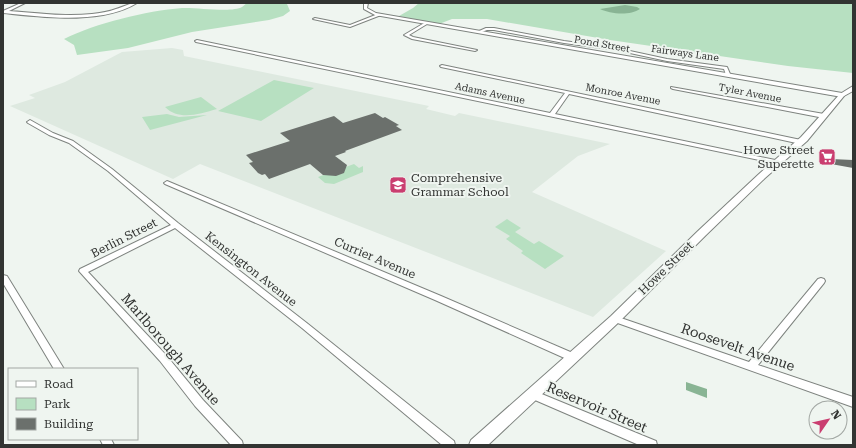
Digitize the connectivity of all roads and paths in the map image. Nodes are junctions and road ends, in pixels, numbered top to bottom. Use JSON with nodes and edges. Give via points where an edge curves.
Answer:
{"nodes":[{"id":1,"x":23,"y":3,"type":"edge"},
{"id":2,"x":135,"y":3,"type":"edge"},
{"id":3,"x":366,"y":3,"type":"edge"},
{"id":4,"x":3,"y":12,"type":"edge"},
{"id":5,"x":379,"y":15,"type":"junction"},
{"id":6,"x":315,"y":19,"type":"dead end"},
{"id":7,"x":426,"y":23,"type":"junction"},
{"id":8,"x":479,"y":32,"type":"junction"},
{"id":9,"x":198,"y":40,"type":"dead end"},
{"id":10,"x":611,"y":48,"type":"junction"},
{"id":11,"x":475,"y":50,"type":"dead end"},
{"id":12,"x":606,"y":54,"type":"junction"},
{"id":13,"x":442,"y":66,"type":"dead end"},
{"id":14,"x":728,"y":74,"type":"junction"},
{"id":15,"x":673,"y":88,"type":"dead end"},
{"id":16,"x":853,"y":88,"type":"edge"},
{"id":17,"x":568,"y":92,"type":"junction"},
{"id":18,"x":842,"y":95,"type":"junction"},
{"id":19,"x":552,"y":114,"type":"junction"},
{"id":20,"x":824,"y":116,"type":"junction"},
{"id":21,"x":30,"y":122,"type":"dead end"},
{"id":22,"x":801,"y":142,"type":"junction"},
{"id":23,"x":778,"y":162,"type":"junction"},
{"id":24,"x":168,"y":182,"type":"dead end"},
{"id":25,"x":176,"y":225,"type":"junction"},
{"id":26,"x":84,"y":271,"type":"joint"},
{"id":27,"x":4,"y":278,"type":"edge"},
{"id":28,"x":821,"y":281,"type":"dead end"},
{"id":29,"x":615,"y":319,"type":"junction"},
{"id":30,"x":572,"y":358,"type":"junction"},
{"id":31,"x":751,"y":366,"type":"junction"},
{"id":32,"x":58,"y":368,"type":"edge"},
{"id":33,"x":532,"y":394,"type":"junction"},
{"id":34,"x":853,"y":402,"type":"edge"},
{"id":35,"x":238,"y":445,"type":"edge"},
{"id":36,"x":450,"y":445,"type":"edge"},
{"id":37,"x":477,"y":445,"type":"edge"},
{"id":38,"x":652,"y":445,"type":"edge"}],
"edges":[{"from":1,"to":4,"type":"street"},
{"from":2,"to":4,"type":"street","via":[[110,11],[75,16]]},
{"from":3,"to":5,"type":"street","via":[[366,9]]},
{"from":5,"to":6,"type":"street","via":[[350,26]]},
{"from":5,"to":7,"type":"street","name":"Pond Street"},
{"from":7,"to":8,"type":"street","name":"Pond Street"},
{"from":7,"to":11,"type":"street","via":[[406,35]]},
{"from":8,"to":10,"type":"street","name":"Fairways Lane","via":[[492,28],[548,40]]},
{"from":8,"to":12,"type":"street","name":"Pond Street"},
{"from":9,"to":19,"type":"street","name":"Adams Avenue"},
{"from":10,"to":12,"type":"street"},
{"from":10,"to":14,"type":"street","name":"Fairways Lane","via":[[673,61],[720,66],[728,70]]},
{"from":12,"to":14,"type":"street","name":"Pond Street"},
{"from":13,"to":17,"type":"street","name":"Monroe Avenue"},
{"from":14,"to":18,"type":"street","name":"Pond Street"},
{"from":15,"to":20,"type":"street","name":"Tyler Avenue"},
{"from":16,"to":18,"type":"main road","name":"Howe Street"},
{"from":17,"to":19,"type":"street"},
{"from":17,"to":22,"type":"street","name":"Monroe Avenue"},
{"from":18,"to":20,"type":"main road","name":"Howe Street"},
{"from":19,"to":23,"type":"street","name":"Adams Avenue"},
{"from":20,"to":22,"type":"main road","name":"Howe Street"},
{"from":21,"to":25,"type":"street","name":"Kensington Avenue","via":[[86,152]]},
{"from":22,"to":23,"type":"main road","name":"Howe Street"},
{"from":23,"to":29,"type":"main road","name":"Howe Street"},
{"from":24,"to":30,"type":"street","name":"Currier Avenue"},
{"from":25,"to":26,"type":"street","name":"Berlin Street"},
{"from":25,"to":36,"type":"street","name":"Kensington Avenue","via":[[305,326]]},
{"from":26,"to":35,"type":"street","name":"Marlborough Avenue"},
{"from":27,"to":32,"type":"street"},
{"from":28,"to":31,"type":"street"},
{"from":29,"to":30,"type":"main road","name":"Howe Street"},
{"from":29,"to":31,"type":"street","name":"Roosevelt Avenue"},
{"from":30,"to":33,"type":"main road","name":"Howe Street"},
{"from":31,"to":34,"type":"street","name":"Roosevelt Avenue"},
{"from":33,"to":37,"type":"main road","name":"Howe Street"},
{"from":33,"to":38,"type":"street","name":"Reservoir Street"}]}
